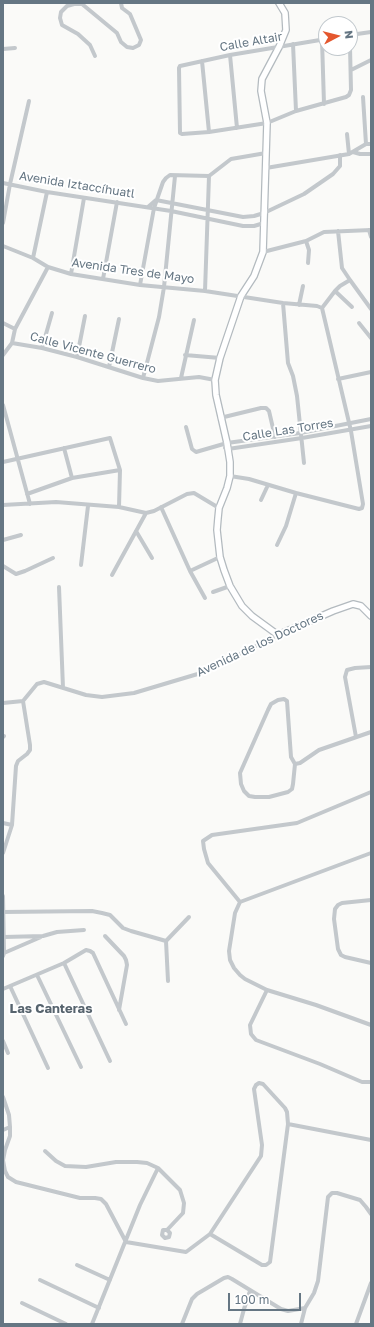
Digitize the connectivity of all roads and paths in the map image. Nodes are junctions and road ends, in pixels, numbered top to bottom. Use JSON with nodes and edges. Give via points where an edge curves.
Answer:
{"nodes":[{"id":1,"x":121,"y":3,"type":"edge"},
{"id":2,"x":279,"y":3,"type":"edge"},
{"id":3,"x":371,"y":32,"type":"edge"},
{"id":4,"x":358,"y":34,"type":"edge"},
{"id":5,"x":318,"y":41,"type":"edge"},
{"id":6,"x":293,"y":44,"type":"junction"},
{"id":7,"x":279,"y":47,"type":"junction"},
{"id":8,"x":15,"y":48,"type":"dead end"},
{"id":9,"x":3,"y":49,"type":"edge"},
{"id":10,"x":230,"y":55,"type":"junction"},
{"id":11,"x":96,"y":56,"type":"dead end"},
{"id":12,"x":324,"y":56,"type":"edge"},
{"id":13,"x":350,"y":56,"type":"edge"},
{"id":14,"x":371,"y":60,"type":"edge"},
{"id":15,"x":202,"y":61,"type":"junction"},
{"id":16,"x":351,"y":70,"type":"junction"},
{"id":17,"x":363,"y":97,"type":"dead end"},
{"id":18,"x":29,"y":101,"type":"dead end"},
{"id":19,"x":324,"y":104,"type":"junction"},
{"id":20,"x":296,"y":111,"type":"junction"},
{"id":21,"x":267,"y":123,"type":"junction"},
{"id":22,"x":237,"y":128,"type":"junction"},
{"id":23,"x":209,"y":132,"type":"junction"},
{"id":24,"x":347,"y":134,"type":"dead end"},
{"id":25,"x":369,"y":144,"type":"edge"},
{"id":26,"x":351,"y":153,"type":"junction"},
{"id":27,"x":266,"y":154,"type":"junction"},
{"id":28,"x":371,"y":154,"type":"edge"},
{"id":29,"x":340,"y":155,"type":"junction"},
{"id":30,"x":266,"y":168,"type":"junction"},
{"id":31,"x":175,"y":176,"type":"junction"},
{"id":32,"x":209,"y":176,"type":"junction"},
{"id":33,"x":3,"y":183,"type":"edge"},
{"id":34,"x":10,"y":184,"type":"junction"},
{"id":35,"x":47,"y":192,"type":"junction"},
{"id":36,"x":84,"y":198,"type":"junction"},
{"id":37,"x":156,"y":200,"type":"junction"},
{"id":38,"x":117,"y":202,"type":"junction"},
{"id":39,"x":172,"y":203,"type":"junction"},
{"id":40,"x":148,"y":207,"type":"junction"},
{"id":41,"x":154,"y":208,"type":"junction"},
{"id":42,"x":208,"y":210,"type":"junction"},
{"id":43,"x":172,"y":211,"type":"junction"},
{"id":44,"x":264,"y":212,"type":"junction"},
{"id":45,"x":208,"y":218,"type":"junction"},
{"id":46,"x":3,"y":223,"type":"edge"},
{"id":47,"x":264,"y":223,"type":"junction"},
{"id":48,"x":370,"y":230,"type":"edge"},
{"id":49,"x":338,"y":232,"type":"junction"},
{"id":50,"x":371,"y":237,"type":"edge"},
{"id":51,"x":306,"y":241,"type":"junction"},
{"id":52,"x":3,"y":246,"type":"edge"},
{"id":53,"x":263,"y":252,"type":"junction"},
{"id":54,"x":33,"y":258,"type":"junction"},
{"id":55,"x":308,"y":263,"type":"dead end"},
{"id":56,"x":48,"y":267,"type":"junction"},
{"id":57,"x":71,"y":274,"type":"junction"},
{"id":58,"x":102,"y":279,"type":"junction"},
{"id":59,"x":350,"y":280,"type":"junction"},
{"id":60,"x":140,"y":285,"type":"junction"},
{"id":61,"x":303,"y":286,"type":"dead end"},
{"id":62,"x":164,"y":287,"type":"junction"},
{"id":63,"x":205,"y":291,"type":"junction"},
{"id":64,"x":335,"y":291,"type":"junction"},
{"id":65,"x":241,"y":296,"type":"junction"},
{"id":66,"x":283,"y":303,"type":"junction"},
{"id":67,"x":299,"y":305,"type":"junction"},
{"id":68,"x":352,"y":307,"type":"dead end"},
{"id":69,"x":322,"y":308,"type":"junction"},
{"id":70,"x":371,"y":309,"type":"edge"},
{"id":71,"x":52,"y":313,"type":"dead end"},
{"id":72,"x":85,"y":316,"type":"dead end"},
{"id":73,"x":118,"y":319,"type":"dead end"},
{"id":74,"x":194,"y":320,"type":"dead end"},
{"id":75,"x":359,"y":322,"type":"dead end"},
{"id":76,"x":3,"y":324,"type":"edge"},
{"id":77,"x":15,"y":329,"type":"junction"},
{"id":78,"x":371,"y":338,"type":"edge"},
{"id":79,"x":12,"y":343,"type":"junction"},
{"id":80,"x":42,"y":348,"type":"junction"},
{"id":81,"x":3,"y":355,"type":"edge"},
{"id":82,"x":185,"y":355,"type":"junction"},
{"id":83,"x":77,"y":357,"type":"junction"},
{"id":84,"x":220,"y":358,"type":"junction"},
{"id":85,"x":109,"y":366,"type":"junction"},
{"id":86,"x":371,"y":372,"type":"edge"},
{"id":87,"x":143,"y":378,"type":"junction"},
{"id":88,"x":181,"y":378,"type":"junction"},
{"id":89,"x":338,"y":379,"type":"junction"},
{"id":90,"x":215,"y":380,"type":"junction"},
{"id":91,"x":3,"y":405,"type":"edge"},
{"id":92,"x":220,"y":418,"type":"junction"},
{"id":93,"x":371,"y":419,"type":"edge"},
{"id":94,"x":350,"y":424,"type":"junction"},
{"id":95,"x":371,"y":426,"type":"edge"},
{"id":96,"x":186,"y":427,"type":"dead end"},
{"id":97,"x":351,"y":430,"type":"junction"},
{"id":98,"x":300,"y":433,"type":"junction"},
{"id":99,"x":275,"y":437,"type":"junction"},
{"id":100,"x":302,"y":438,"type":"junction"},
{"id":101,"x":228,"y":446,"type":"junction"},
{"id":102,"x":64,"y":448,"type":"junction"},
{"id":103,"x":18,"y":459,"type":"junction"},
{"id":104,"x":3,"y":462,"type":"edge"},
{"id":105,"x":304,"y":463,"type":"dead end"},
{"id":106,"x":120,"y":470,"type":"junction"},
{"id":107,"x":230,"y":476,"type":"junction"},
{"id":108,"x":72,"y":478,"type":"junction"},
{"id":109,"x":268,"y":485,"type":"junction"},
{"id":110,"x":296,"y":493,"type":"junction"},
{"id":111,"x":27,"y":494,"type":"junction"},
{"id":112,"x":261,"y":500,"type":"dead end"},
{"id":113,"x":30,"y":504,"type":"junction"},
{"id":114,"x":3,"y":505,"type":"edge"},
{"id":115,"x":88,"y":506,"type":"junction"},
{"id":116,"x":161,"y":507,"type":"junction"},
{"id":117,"x":119,"y":508,"type":"junction"},
{"id":118,"x":219,"y":508,"type":"junction"},
{"id":119,"x":146,"y":513,"type":"junction"},
{"id":120,"x":136,"y":531,"type":"junction"},
{"id":121,"x":21,"y":535,"type":"dead end"},
{"id":122,"x":3,"y":540,"type":"edge"},
{"id":123,"x":277,"y":545,"type":"dead end"},
{"id":124,"x":220,"y":557,"type":"junction"},
{"id":125,"x":53,"y":558,"type":"dead end"},
{"id":126,"x":152,"y":558,"type":"dead end"},
{"id":127,"x":81,"y":565,"type":"dead end"},
{"id":128,"x":3,"y":566,"type":"edge"},
{"id":129,"x":190,"y":571,"type":"junction"},
{"id":130,"x":112,"y":575,"type":"dead end"},
{"id":131,"x":230,"y":586,"type":"junction"},
{"id":132,"x":60,"y":587,"type":"dead end"},
{"id":133,"x":213,"y":592,"type":"dead end"},
{"id":134,"x":204,"y":598,"type":"dead end"},
{"id":135,"x":370,"y":614,"type":"edge"},
{"id":136,"x":278,"y":635,"type":"junction"},
{"id":137,"x":371,"y":667,"type":"edge"},
{"id":138,"x":63,"y":688,"type":"junction"},
{"id":139,"x":23,"y":701,"type":"junction"},
{"id":140,"x":3,"y":702,"type":"edge"},
{"id":141,"x":371,"y":732,"type":"edge"},
{"id":142,"x":356,"y":737,"type":"junction"},
{"id":143,"x":295,"y":764,"type":"junction"},
{"id":144,"x":371,"y":792,"type":"edge"},
{"id":145,"x":3,"y":823,"type":"edge"},
{"id":146,"x":12,"y":825,"type":"junction"},
{"id":147,"x":371,"y":853,"type":"edge"},
{"id":148,"x":3,"y":854,"type":"edge"},
{"id":149,"x":3,"y":896,"type":"edge"},
{"id":150,"x":371,"y":900,"type":"edge"},
{"id":151,"x":240,"y":902,"type":"junction"},
{"id":152,"x":3,"y":912,"type":"edge"},
{"id":153,"x":189,"y":917,"type":"dead end"},
{"id":154,"x":84,"y":930,"type":"dead end"},
{"id":155,"x":43,"y":936,"type":"junction"},
{"id":156,"x":105,"y":936,"type":"dead end"},
{"id":157,"x":4,"y":937,"type":"edge"},
{"id":158,"x":166,"y":941,"type":"junction"},
{"id":159,"x":4,"y":955,"type":"edge"},
{"id":160,"x":64,"y":963,"type":"junction"},
{"id":161,"x":371,"y":963,"type":"edge"},
{"id":162,"x":37,"y":975,"type":"junction"},
{"id":163,"x":168,"y":980,"type":"dead end"},
{"id":164,"x":10,"y":986,"type":"junction"},
{"id":165,"x":3,"y":989,"type":"edge"},
{"id":166,"x":267,"y":990,"type":"junction"},
{"id":167,"x":119,"y":1010,"type":"junction"},
{"id":168,"x":126,"y":1024,"type":"dead end"},
{"id":169,"x":371,"y":1025,"type":"edge"},
{"id":170,"x":3,"y":1041,"type":"edge"},
{"id":171,"x":8,"y":1053,"type":"dead end"},
{"id":172,"x":110,"y":1060,"type":"dead end"},
{"id":173,"x":81,"y":1067,"type":"dead end"},
{"id":174,"x":48,"y":1068,"type":"dead end"},
{"id":175,"x":371,"y":1082,"type":"edge"},
{"id":176,"x":3,"y":1097,"type":"edge"},
{"id":177,"x":288,"y":1124,"type":"junction"},
{"id":178,"x":10,"y":1126,"type":"junction"},
{"id":179,"x":3,"y":1130,"type":"edge"},
{"id":180,"x":371,"y":1140,"type":"edge"},
{"id":181,"x":45,"y":1151,"type":"dead end"},
{"id":182,"x":158,"y":1168,"type":"junction"},
{"id":183,"x":371,"y":1214,"type":"edge"},
{"id":184,"x":168,"y":1230,"type":"dead end"},
{"id":185,"x":210,"y":1234,"type":"junction"},
{"id":186,"x":126,"y":1242,"type":"junction"},
{"id":187,"x":77,"y":1265,"type":"dead end"},
{"id":188,"x":40,"y":1280,"type":"dead end"},
{"id":189,"x":110,"y":1280,"type":"junction"},
{"id":190,"x":371,"y":1283,"type":"edge"},
{"id":191,"x":250,"y":1291,"type":"junction"},
{"id":192,"x":22,"y":1303,"type":"dead end"},
{"id":193,"x":99,"y":1308,"type":"junction"},
{"id":194,"x":305,"y":1308,"type":"junction"},
{"id":195,"x":66,"y":1324,"type":"edge"},
{"id":196,"x":92,"y":1324,"type":"edge"},
{"id":197,"x":182,"y":1324,"type":"edge"},
{"id":198,"x":240,"y":1324,"type":"edge"},
{"id":199,"x":301,"y":1324,"type":"edge"},
{"id":200,"x":356,"y":1324,"type":"edge"}],
"edges":[{"from":1,"to":11,"type":"street","via":[[122,8],[130,14],[141,40],[139,46],[134,48],[127,47],[121,42],[117,33],[82,4],[67,6],[62,12],[62,25],[78,34],[90,45]]},
{"from":2,"to":7,"type":"main road","via":[[285,13],[286,30]]},
{"from":3,"to":4,"type":"street"},
{"from":5,"to":6,"type":"street","name":"Calle Altair"},
{"from":6,"to":7,"type":"street","name":"Calle Altair"},
{"from":6,"to":20,"type":"street"},
{"from":7,"to":10,"type":"street","name":"Calle Altair"},
{"from":7,"to":21,"type":"main road","via":[[262,79]]},
{"from":8,"to":9,"type":"street"},
{"from":10,"to":15,"type":"street","name":"Calle Altair"},
{"from":10,"to":22,"type":"street"},
{"from":12,"to":19,"type":"street"},
{"from":13,"to":16,"type":"street"},
{"from":14,"to":16,"type":"street"},
{"from":15,"to":23,"type":"street"},
{"from":15,"to":23,"type":"street","name":"Calle Altair","via":[[179,68],[180,133]]},
{"from":16,"to":19,"type":"street","via":[[349,96]]},
{"from":17,"to":25,"type":"street"},
{"from":18,"to":34,"type":"street"},
{"from":19,"to":20,"type":"street"},
{"from":20,"to":21,"type":"street"},
{"from":21,"to":22,"type":"street"},
{"from":21,"to":27,"type":"main road"},
{"from":22,"to":23,"type":"street"},
{"from":24,"to":26,"type":"street"},
{"from":25,"to":26,"type":"street"},
{"from":26,"to":28,"type":"street"},
{"from":26,"to":29,"type":"street"},
{"from":27,"to":30,"type":"main road"},
{"from":27,"to":32,"type":"street","via":[[231,159]]},
{"from":29,"to":30,"type":"street"},
{"from":29,"to":44,"type":"street","via":[[340,166],[334,174],[304,194]]},
{"from":30,"to":44,"type":"main road"},
{"from":31,"to":32,"type":"street"},
{"from":31,"to":37,"type":"street","via":[[170,175],[166,178]]},
{"from":31,"to":39,"type":"street"},
{"from":32,"to":42,"type":"street"},
{"from":33,"to":34,"type":"street","name":"Avenida Iztaccíhuatl"},
{"from":34,"to":35,"type":"street","name":"Avenida Iztaccíhuatl"},
{"from":34,"to":46,"type":"street"},
{"from":35,"to":36,"type":"street","name":"Avenida Iztaccíhuatl"},
{"from":35,"to":54,"type":"street"},
{"from":36,"to":38,"type":"street","name":"Avenida Iztaccíhuatl"},
{"from":36,"to":57,"type":"street"},
{"from":37,"to":39,"type":"street"},
{"from":37,"to":40,"type":"street","name":"Avenida Iztaccíhuatl"},
{"from":37,"to":41,"type":"street"},
{"from":38,"to":40,"type":"street","name":"Avenida Iztaccíhuatl"},
{"from":38,"to":58,"type":"street"},
{"from":39,"to":42,"type":"street"},
{"from":39,"to":43,"type":"street"},
{"from":40,"to":41,"type":"street","name":"Avenida Iztaccíhuatl"},
{"from":41,"to":43,"type":"street","name":"Avenida Iztaccíhuatl"},
{"from":41,"to":60,"type":"street"},
{"from":42,"to":44,"type":"street","via":[[243,217]]},
{"from":42,"to":45,"type":"street"},
{"from":43,"to":45,"type":"street","name":"Avenida Iztaccíhuatl"},
{"from":43,"to":62,"type":"street"},
{"from":44,"to":47,"type":"main road"},
{"from":45,"to":47,"type":"street","name":"Avenida Iztaccíhuatl","via":[[243,226]]},
{"from":45,"to":63,"type":"street"},
{"from":47,"to":53,"type":"main road"},
{"from":48,"to":49,"type":"street"},
{"from":48,"to":50,"type":"street"},
{"from":49,"to":51,"type":"street","via":[[324,232]]},
{"from":49,"to":59,"type":"street","via":[[342,268]]},
{"from":51,"to":53,"type":"street"},
{"from":51,"to":55,"type":"street","via":[[309,250]]},
{"from":52,"to":54,"type":"street","name":"Avenida Tres de Mayo"},
{"from":53,"to":65,"type":"main road","via":[[254,276]]},
{"from":54,"to":56,"type":"street","name":"Avenida Tres de Mayo"},
{"from":56,"to":57,"type":"street","name":"Avenida Tres de Mayo"},
{"from":56,"to":77,"type":"street"},
{"from":57,"to":58,"type":"street","name":"Avenida Tres de Mayo"},
{"from":58,"to":60,"type":"street","name":"Avenida Tres de Mayo"},
{"from":59,"to":64,"type":"street"},
{"from":59,"to":70,"type":"street"},
{"from":60,"to":62,"type":"street","name":"Avenida Tres de Mayo"},
{"from":61,"to":67,"type":"street"},
{"from":62,"to":63,"type":"street","name":"Avenida Tres de Mayo"},
{"from":62,"to":87,"type":"street"},
{"from":63,"to":65,"type":"street","name":"Avenida Tres de Mayo"},
{"from":64,"to":68,"type":"street"},
{"from":64,"to":69,"type":"street"},
{"from":65,"to":66,"type":"street","name":"Avenida Tres de Mayo"},
{"from":65,"to":84,"type":"main road"},
{"from":66,"to":67,"type":"street","name":"Avenida Tres de Mayo"},
{"from":66,"to":98,"type":"street","via":[[288,363],[297,396]]},
{"from":67,"to":69,"type":"street","name":"Avenida Tres de Mayo"},
{"from":69,"to":89,"type":"street"},
{"from":71,"to":80,"type":"street"},
{"from":72,"to":83,"type":"street"},
{"from":73,"to":85,"type":"street"},
{"from":74,"to":82,"type":"street"},
{"from":75,"to":78,"type":"street"},
{"from":76,"to":77,"type":"street"},
{"from":77,"to":79,"type":"street"},
{"from":79,"to":80,"type":"street","name":"Calle Vicente Guerrero"},
{"from":79,"to":81,"type":"street"},
{"from":80,"to":83,"type":"street","name":"Calle Vicente Guerrero"},
{"from":82,"to":84,"type":"street"},
{"from":82,"to":88,"type":"street"},
{"from":83,"to":85,"type":"street","name":"Calle Vicente Guerrero"},
{"from":84,"to":90,"type":"main road"},
{"from":85,"to":87,"type":"street","name":"Calle Vicente Guerrero"},
{"from":86,"to":89,"type":"street"},
{"from":87,"to":88,"type":"street","name":"Calle Vicente Guerrero","via":[[158,381]]},
{"from":88,"to":90,"type":"street","name":"Calle Vicente Guerrero","via":[[199,377]]},
{"from":89,"to":94,"type":"street"},
{"from":90,"to":92,"type":"main road"},
{"from":91,"to":103,"type":"street"},
{"from":92,"to":99,"type":"street","via":[[266,408]]},
{"from":92,"to":101,"type":"main road"},
{"from":93,"to":94,"type":"street","name":"Calle Las Torres"},
{"from":94,"to":97,"type":"street"},
{"from":94,"to":98,"type":"street","name":"Calle Las Torres"},
{"from":95,"to":97,"type":"street","name":"Calle Las Torres"},
{"from":96,"to":101,"type":"street","via":[[193,451]]},
{"from":97,"to":100,"type":"street","name":"Calle Las Torres"},
{"from":97,"to":110,"type":"street","via":[[362,508]]},
{"from":98,"to":99,"type":"street","name":"Calle Las Torres"},
{"from":98,"to":100,"type":"street"},
{"from":99,"to":101,"type":"street","name":"Calle Las Torres"},
{"from":100,"to":101,"type":"street","name":"Calle Las Torres"},
{"from":100,"to":105,"type":"street"},
{"from":101,"to":107,"type":"main road"},
{"from":102,"to":103,"type":"street"},
{"from":102,"to":106,"type":"street","via":[[110,438]]},
{"from":102,"to":108,"type":"street"},
{"from":103,"to":104,"type":"street"},
{"from":103,"to":111,"type":"street"},
{"from":106,"to":108,"type":"street"},
{"from":106,"to":117,"type":"street"},
{"from":107,"to":109,"type":"street"},
{"from":107,"to":118,"type":"main road"},
{"from":108,"to":111,"type":"street"},
{"from":109,"to":110,"type":"street"},
{"from":109,"to":112,"type":"street"},
{"from":110,"to":123,"type":"street"},
{"from":111,"to":113,"type":"street"},
{"from":113,"to":114,"type":"street"},
{"from":113,"to":115,"type":"street","via":[[56,502]]},
{"from":115,"to":117,"type":"street"},
{"from":115,"to":127,"type":"street"},
{"from":116,"to":118,"type":"street","via":[[194,493]]},
{"from":116,"to":119,"type":"street"},
{"from":116,"to":129,"type":"street"},
{"from":117,"to":119,"type":"street"},
{"from":118,"to":124,"type":"main road","via":[[217,530]]},
{"from":119,"to":120,"type":"street"},
{"from":120,"to":126,"type":"street"},
{"from":120,"to":130,"type":"street"},
{"from":121,"to":122,"type":"street"},
{"from":124,"to":129,"type":"street"},
{"from":124,"to":131,"type":"main road"},
{"from":125,"to":128,"type":"street","via":[[16,574]]},
{"from":129,"to":134,"type":"street"},
{"from":131,"to":133,"type":"street"},
{"from":131,"to":136,"type":"main road","via":[[242,606]]},
{"from":132,"to":138,"type":"street"},
{"from":135,"to":136,"type":"main road","name":"Avenida de los Doctores","via":[[361,606],[353,604]]},
{"from":136,"to":138,"type":"street","name":"Avenida de los Doctores","via":[[202,673],[134,693],[86,696]]},
{"from":137,"to":142,"type":"street","via":[[347,670],[345,677]]},
{"from":138,"to":139,"type":"street","name":"Avenida de los Doctores","via":[[44,682],[37,684]]},
{"from":139,"to":140,"type":"street"},
{"from":139,"to":146,"type":"street","via":[[30,750],[16,766]]},
{"from":141,"to":142,"type":"street"},
{"from":142,"to":143,"type":"street","via":[[319,750],[300,764]]},
{"from":143,"to":143,"type":"street","via":[[292,789],[288,792],[269,797],[255,797],[244,791],[240,773],[271,704],[278,700],[287,701],[291,756]]},
{"from":144,"to":151,"type":"street","via":[[297,823],[212,835],[203,840],[208,863]]},
{"from":145,"to":146,"type":"street"},
{"from":146,"to":148,"type":"street"},
{"from":147,"to":151,"type":"street"},
{"from":149,"to":152,"type":"street"},
{"from":150,"to":161,"type":"street","via":[[342,902],[335,909],[334,919],[341,955]]},
{"from":151,"to":166,"type":"street","via":[[235,913],[230,960],[240,975]]},
{"from":152,"to":157,"type":"street"},
{"from":152,"to":158,"type":"street","via":[[92,911],[110,915],[123,928],[130,931]]},
{"from":153,"to":158,"type":"street"},
{"from":154,"to":155,"type":"street"},
{"from":155,"to":157,"type":"street"},
{"from":155,"to":159,"type":"street"},
{"from":156,"to":167,"type":"street","via":[[126,960]]},
{"from":157,"to":159,"type":"street"},
{"from":158,"to":163,"type":"street"},
{"from":160,"to":162,"type":"street"},
{"from":160,"to":167,"type":"street","via":[[90,950]]},
{"from":160,"to":172,"type":"street"},
{"from":162,"to":164,"type":"street"},
{"from":162,"to":173,"type":"street"},
{"from":164,"to":165,"type":"street"},
{"from":164,"to":174,"type":"street"},
{"from":166,"to":169,"type":"street"},
{"from":166,"to":175,"type":"street","via":[[250,1025],[251,1034],[256,1040],[362,1082]]},
{"from":167,"to":168,"type":"street"},
{"from":170,"to":171,"type":"street"},
{"from":176,"to":178,"type":"street"},
{"from":177,"to":180,"type":"street"},
{"from":177,"to":185,"type":"street","via":[[270,1262],[262,1265]]},
{"from":177,"to":185,"type":"street","via":[[285,1108],[263,1084],[256,1085],[254,1089],[262,1145],[261,1156]]},
{"from":178,"to":179,"type":"street"},
{"from":178,"to":186,"type":"street","via":[[10,1136],[3,1160],[8,1177],[16,1182],[80,1198],[101,1199]]},
{"from":181,"to":182,"type":"street","via":[[65,1166],[86,1167],[116,1162],[137,1162],[148,1163]]},
{"from":182,"to":184,"type":"street","via":[[180,1190],[184,1203],[183,1213]]},
{"from":182,"to":186,"type":"street"},
{"from":183,"to":194,"type":"street","via":[[360,1200],[337,1193],[328,1196],[318,1280]]},
{"from":185,"to":186,"type":"street","via":[[186,1252]]},
{"from":186,"to":189,"type":"street"},
{"from":187,"to":189,"type":"street"},
{"from":188,"to":193,"type":"street"},
{"from":189,"to":193,"type":"street"},
{"from":190,"to":200,"type":"street"},
{"from":191,"to":194,"type":"street","via":[[281,1309]]},
{"from":191,"to":197,"type":"street","via":[[232,1279],[224,1278],[196,1294]]},
{"from":191,"to":198,"type":"street"},
{"from":192,"to":195,"type":"street"},
{"from":193,"to":196,"type":"street"},
{"from":194,"to":199,"type":"street"}]}
